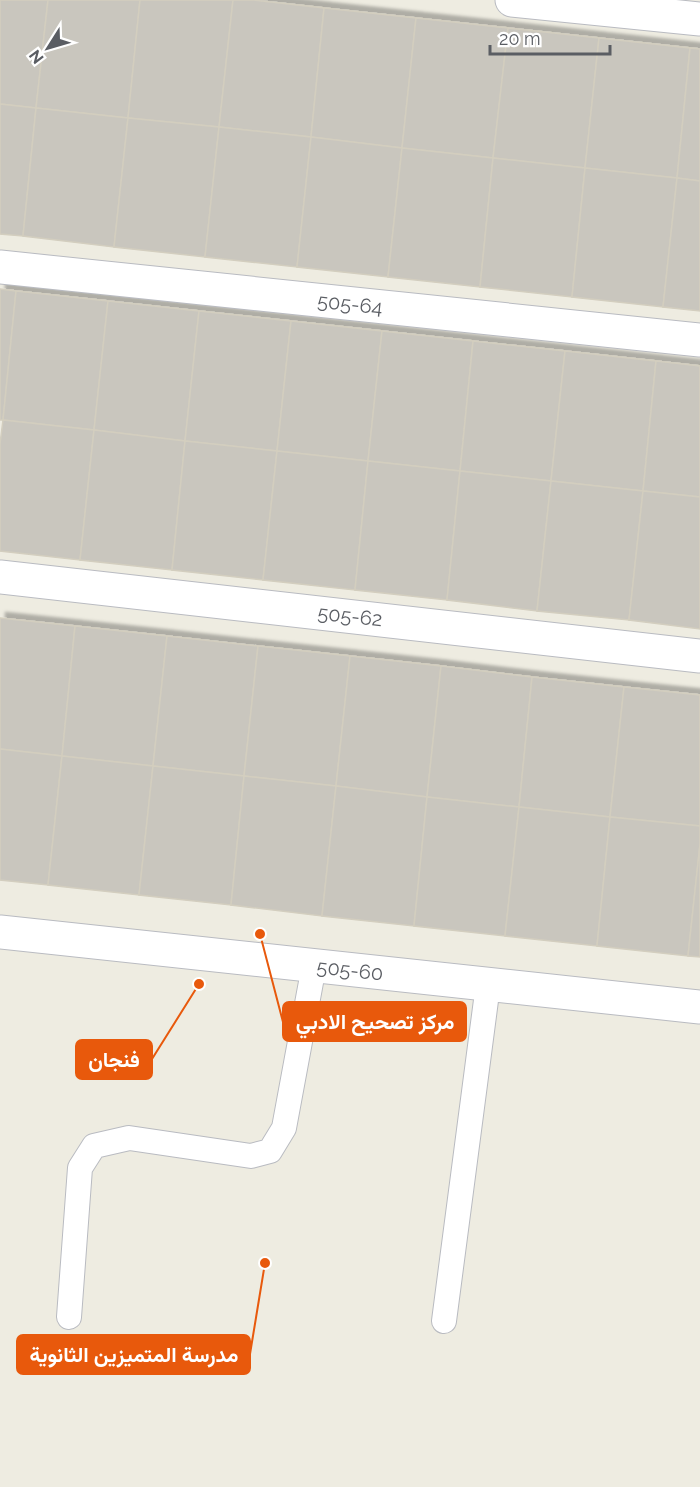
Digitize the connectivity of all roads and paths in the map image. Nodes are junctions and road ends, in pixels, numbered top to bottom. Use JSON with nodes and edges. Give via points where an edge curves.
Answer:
{"nodes":[{"id":1,"x":512,"y":0,"type":"edge"},
{"id":2,"x":700,"y":19,"type":"edge"},
{"id":3,"x":0,"y":267,"type":"edge"},
{"id":4,"x":700,"y":340,"type":"edge"},
{"id":5,"x":0,"y":577,"type":"edge"},
{"id":6,"x":700,"y":656,"type":"edge"},
{"id":7,"x":0,"y":932,"type":"edge"},
{"id":8,"x":314,"y":966,"type":"junction"},
{"id":9,"x":488,"y":985,"type":"junction"},
{"id":10,"x":700,"y":1007,"type":"edge"},
{"id":11,"x":69,"y":1317,"type":"dead end"},
{"id":12,"x":444,"y":1321,"type":"dead end"}],
"edges":[{"from":1,"to":2,"type":"street"},
{"from":3,"to":4,"type":"street","name":"505-64"},
{"from":5,"to":6,"type":"street","name":"505-62"},
{"from":7,"to":8,"type":"street","name":"505-60"},
{"from":8,"to":9,"type":"street","name":"505-60"},
{"from":8,"to":11,"type":"lane","via":[[284,1128],[270,1150],[251,1156],[129,1138],[94,1146],[80,1168]]},
{"from":9,"to":10,"type":"street","name":"505-60"},
{"from":9,"to":12,"type":"lane"}]}
